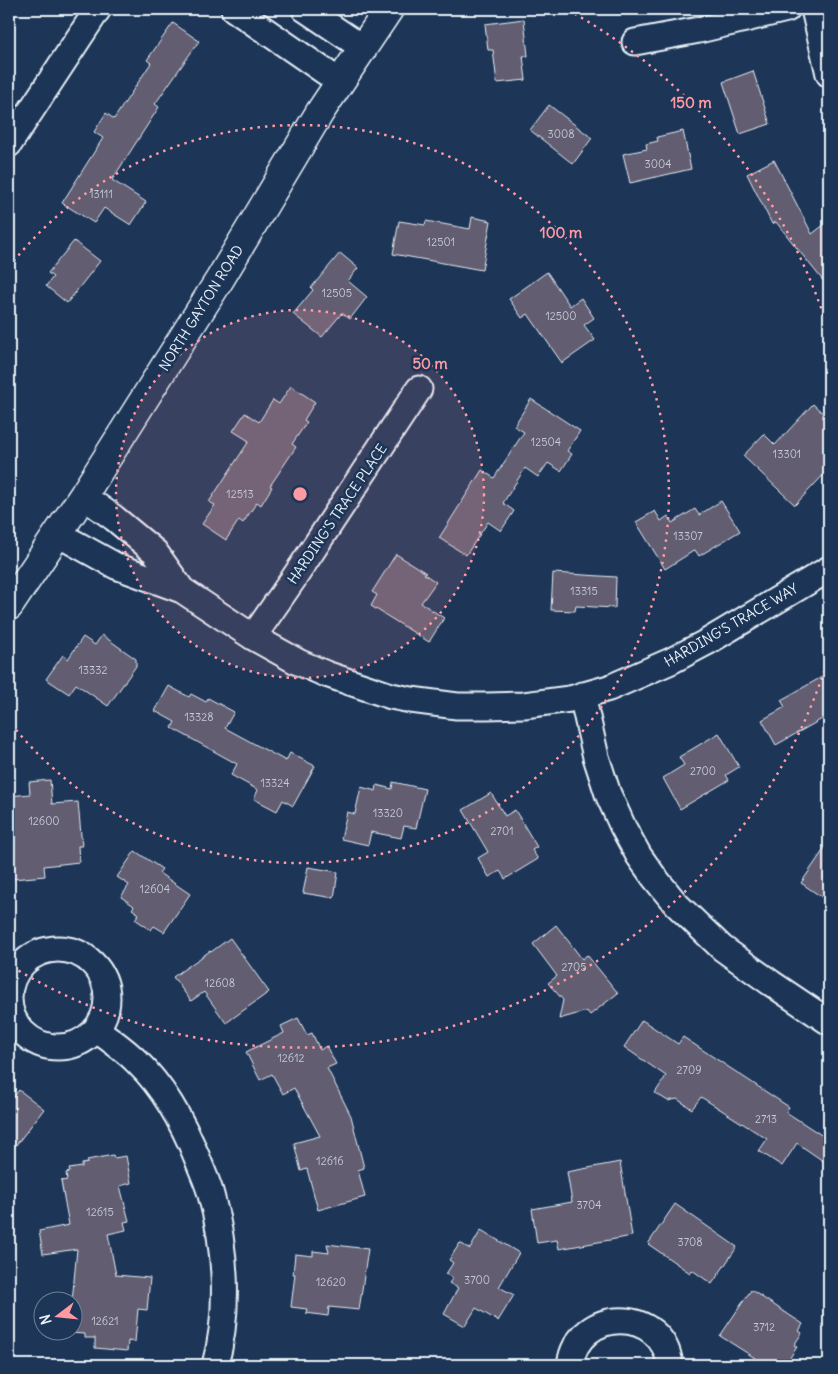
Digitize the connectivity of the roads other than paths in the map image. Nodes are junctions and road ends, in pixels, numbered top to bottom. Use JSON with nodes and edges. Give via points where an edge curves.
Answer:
{"nodes":[{"id":1,"x":98,"y":9,"type":"edge"},
{"id":2,"x":234,"y":9,"type":"edge"},
{"id":3,"x":305,"y":9,"type":"edge"},
{"id":4,"x":389,"y":9,"type":"edge"},
{"id":5,"x":787,"y":9,"type":"edge"},
{"id":6,"x":814,"y":9,"type":"edge"},
{"id":7,"x":635,"y":42,"type":"dead end"},
{"id":8,"x":363,"y":48,"type":"junction"},
{"id":9,"x":829,"y":74,"type":"edge"},
{"id":10,"x":340,"y":82,"type":"junction"},
{"id":11,"x":9,"y":144,"type":"edge"},
{"id":12,"x":420,"y":389,"type":"dead end"},
{"id":13,"x":83,"y":496,"type":"junction"},
{"id":14,"x":58,"y":534,"type":"junction"},
{"id":15,"x":829,"y":569,"type":"edge"},
{"id":16,"x":182,"y":590,"type":"junction"},
{"id":17,"x":9,"y":606,"type":"edge"},
{"id":18,"x":252,"y":637,"type":"junction"},
{"id":19,"x":582,"y":695,"type":"junction"},
{"id":20,"x":829,"y":1022,"type":"edge"},
{"id":21,"x":96,"y":1029,"type":"dead end"},
{"id":22,"x":215,"y":1365,"type":"edge"},
{"id":23,"x":570,"y":1365,"type":"edge"},
{"id":24,"x":670,"y":1365,"type":"edge"}],
"edges":[{"from":1,"to":11,"type":"street"},
{"from":2,"to":10,"type":"street"},
{"from":3,"to":8,"type":"street"},
{"from":4,"to":8,"type":"street","name":"NORTH GAYTON ROAD"},
{"from":5,"to":7,"type":"street"},
{"from":6,"to":9,"type":"street"},
{"from":8,"to":10,"type":"street","name":"NORTH GAYTON ROAD"},
{"from":10,"to":13,"type":"street","name":"NORTH GAYTON ROAD"},
{"from":12,"to":18,"type":"street","name":"HARDING'S TRACE PLACE"},
{"from":13,"to":14,"type":"street","name":"NORTH GAYTON ROAD"},
{"from":13,"to":16,"type":"street","name":"HARDING'S TRACE WAY","via":[[155,552]]},
{"from":14,"to":16,"type":"street","name":"HARDING'S TRACE WAY","via":[[116,566]]},
{"from":14,"to":17,"type":"street","name":"NORTH GAYTON ROAD"},
{"from":15,"to":19,"type":"street","name":"HARDING'S TRACE WAY","via":[[671,661],[610,688]]},
{"from":16,"to":18,"type":"street","name":"HARDING'S TRACE WAY"},
{"from":18,"to":19,"type":"street","name":"HARDING'S TRACE WAY","via":[[326,674],[411,700],[457,706],[524,705]]},
{"from":19,"to":20,"type":"street","via":[[608,794],[623,828],[654,877],[676,904],[722,948]]},
{"from":21,"to":22,"type":"street","via":[[138,1062],[155,1082],[190,1139],[211,1194],[224,1265],[224,1305]]},
{"from":23,"to":24,"type":"street","via":[[576,1345],[584,1335],[607,1322],[620,1320],[646,1327],[656,1335],[664,1346]]}]}
